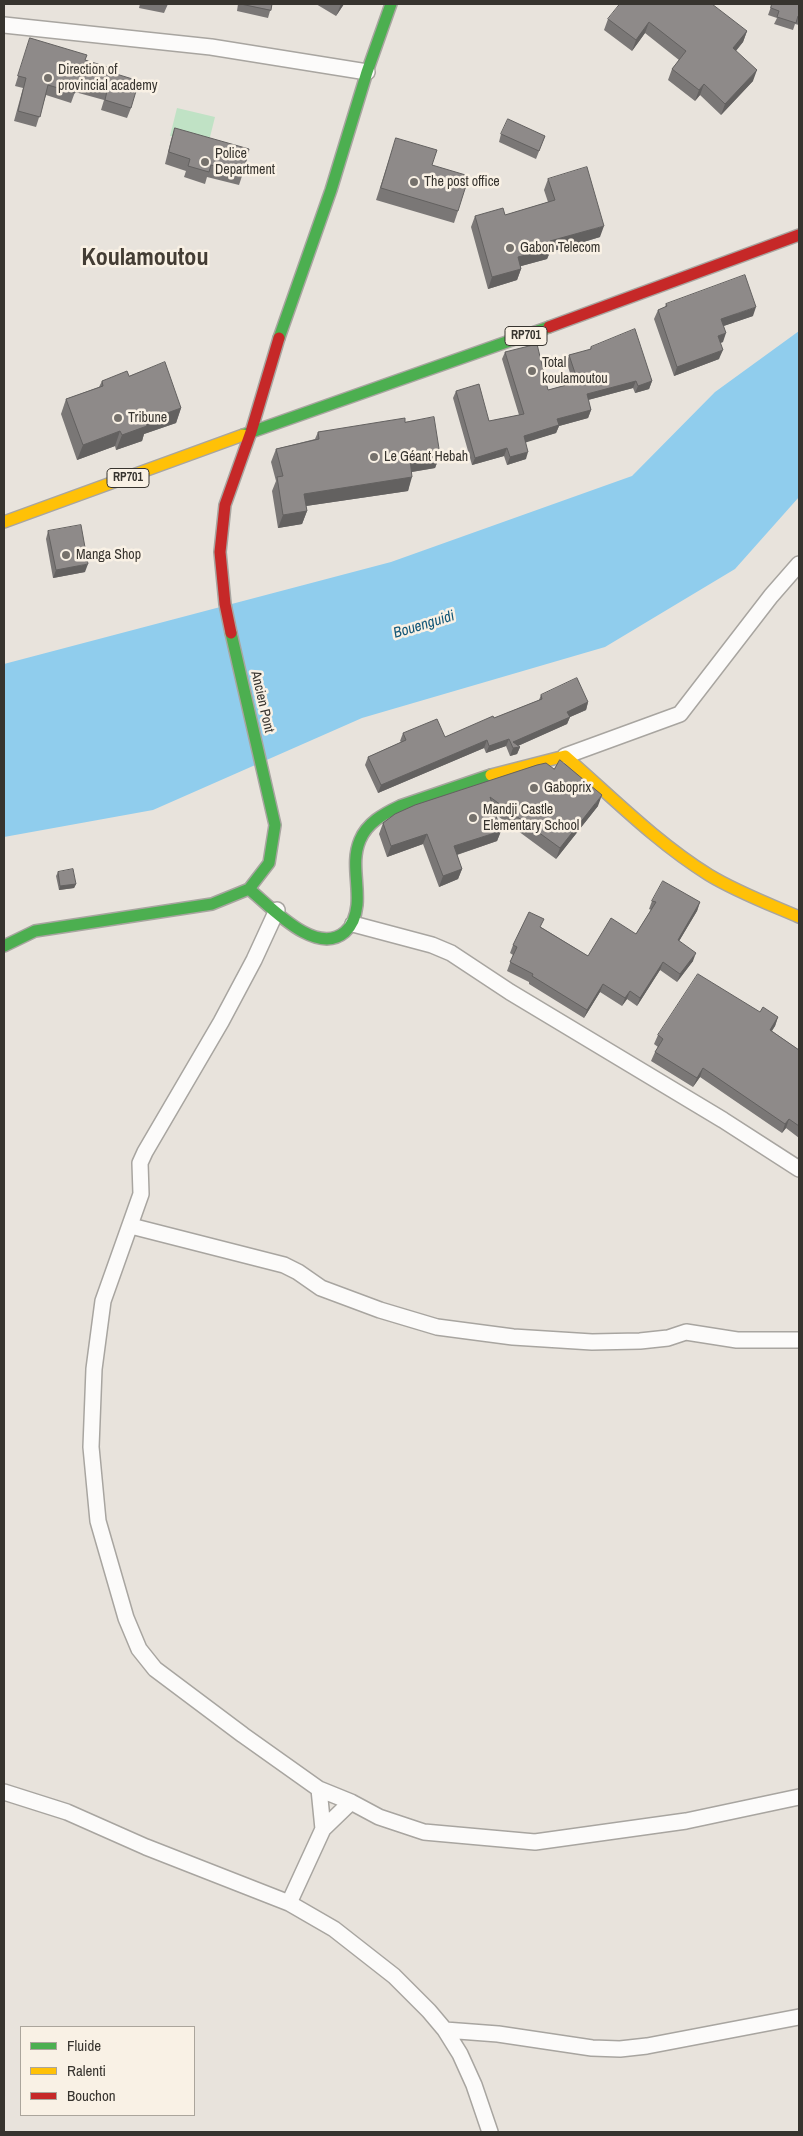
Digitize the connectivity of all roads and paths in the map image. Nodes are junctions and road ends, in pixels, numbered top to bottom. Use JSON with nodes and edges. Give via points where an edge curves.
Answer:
{"nodes":[{"id":1,"x":391,"y":4,"type":"edge"},
{"id":2,"x":4,"y":24,"type":"edge"},
{"id":3,"x":367,"y":72,"type":"junction"},
{"id":4,"x":799,"y":235,"type":"edge"},
{"id":5,"x":251,"y":432,"type":"junction"},
{"id":6,"x":4,"y":522,"type":"edge"},
{"id":7,"x":799,"y":564,"type":"edge"},
{"id":8,"x":565,"y":756,"type":"junction"},
{"id":9,"x":249,"y":889,"type":"junction"},
{"id":10,"x":277,"y":910,"type":"junction"},
{"id":11,"x":799,"y":917,"type":"edge"},
{"id":12,"x":353,"y":924,"type":"junction"},
{"id":13,"x":4,"y":946,"type":"edge"},
{"id":14,"x":799,"y":1168,"type":"edge"},
{"id":15,"x":131,"y":1226,"type":"junction"},
{"id":16,"x":799,"y":1340,"type":"edge"},
{"id":17,"x":319,"y":1789,"type":"junction"},
{"id":18,"x":4,"y":1792,"type":"edge"},
{"id":19,"x":799,"y":1798,"type":"edge"},
{"id":20,"x":351,"y":1802,"type":"junction"},
{"id":21,"x":322,"y":1829,"type":"junction"},
{"id":22,"x":289,"y":1903,"type":"junction"},
{"id":23,"x":799,"y":2017,"type":"edge"},
{"id":24,"x":445,"y":2030,"type":"junction"},
{"id":25,"x":490,"y":2132,"type":"edge"}],
"edges":[{"from":1,"to":3,"type":"main road","name":"Ancien Pont"},
{"from":2,"to":3,"type":"street","via":[[211,46]]},
{"from":3,"to":5,"type":"main road","name":"Ancien Pont","via":[[331,190],[274,352]]},
{"from":4,"to":5,"type":"main road","number":"RP701","via":[[595,311]]},
{"from":5,"to":6,"type":"main road","number":"RP701"},
{"from":5,"to":9,"type":"main road","name":"Ancien Pont","via":[[225,505],[220,552],[225,604],[275,825],[269,863]]},
{"from":7,"to":8,"type":"street","via":[[680,714]]},
{"from":8,"to":11,"type":"main road","via":[[633,817],[696,867],[735,890]]},
{"from":8,"to":12,"type":"main road","via":[[535,761],[486,776],[389,811],[372,823],[357,846],[355,879],[358,904]]},
{"from":9,"to":10,"type":"main road"},
{"from":9,"to":13,"type":"main road","via":[[212,904],[35,931]]},
{"from":10,"to":12,"type":"main road","via":[[311,937],[321,939],[333,940]]},
{"from":10,"to":15,"type":"street","via":[[220,1022],[144,1152],[140,1163],[141,1194]]},
{"from":12,"to":14,"type":"street","via":[[451,953]]},
{"from":15,"to":16,"type":"street","via":[[284,1265],[321,1288],[437,1327],[513,1337],[592,1342],[640,1342],[686,1332],[736,1340]]},
{"from":15,"to":17,"type":"street","via":[[103,1301],[94,1369],[91,1447],[98,1521],[126,1618],[139,1649],[155,1669]]},
{"from":17,"to":20,"type":"street"},
{"from":17,"to":21,"type":"street"},
{"from":18,"to":22,"type":"street","via":[[67,1812]]},
{"from":19,"to":20,"type":"street","via":[[686,1821],[535,1842],[424,1832],[379,1817]]},
{"from":20,"to":21,"type":"street"},
{"from":21,"to":22,"type":"street"},
{"from":22,"to":24,"type":"street","via":[[334,1929],[394,1976]]},
{"from":23,"to":24,"type":"street","via":[[620,2049]]},
{"from":24,"to":25,"type":"street","via":[[474,2085]]}]}
